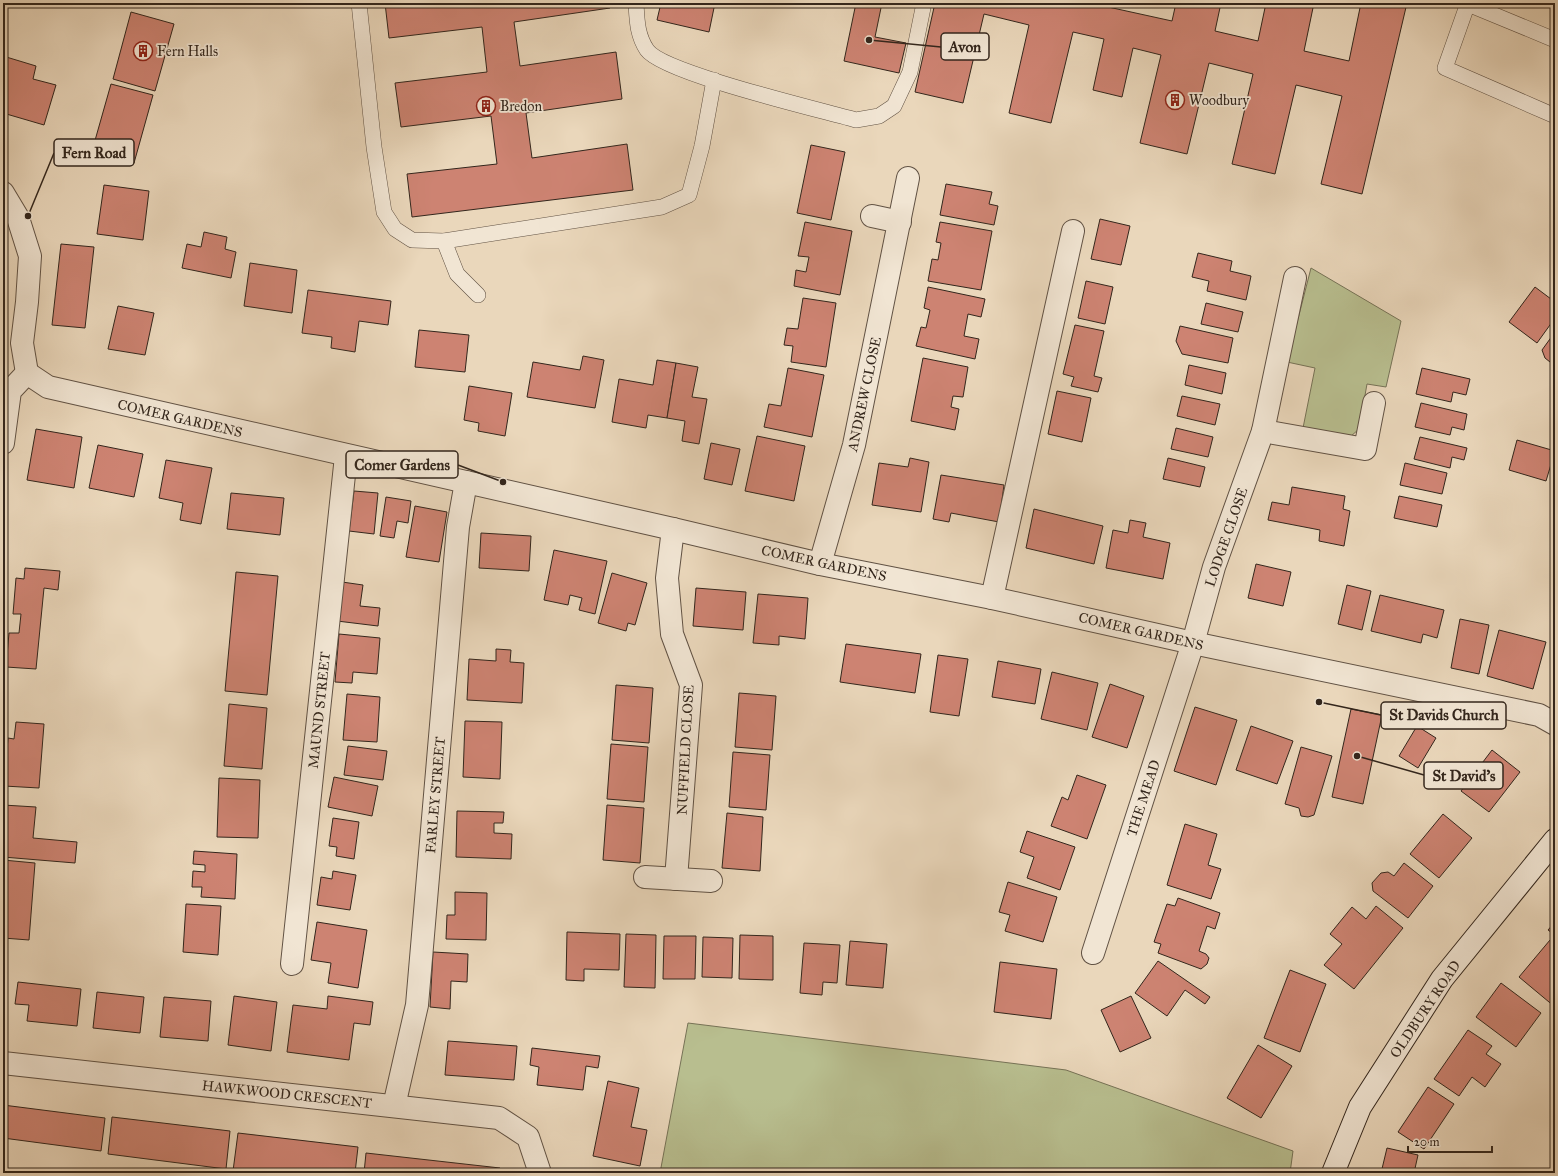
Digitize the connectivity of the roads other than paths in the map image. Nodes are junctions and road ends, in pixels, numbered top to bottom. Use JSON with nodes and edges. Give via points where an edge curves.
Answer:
{"nodes":[{"id":1,"x":359,"y":3,"type":"edge"},
{"id":2,"x":636,"y":3,"type":"edge"},
{"id":3,"x":924,"y":3,"type":"edge"},
{"id":4,"x":1468,"y":3,"type":"edge"},
{"id":5,"x":1555,"y":40,"type":"edge"},
{"id":6,"x":714,"y":80,"type":"junction"},
{"id":7,"x":1555,"y":116,"type":"edge"},
{"id":8,"x":908,"y":178,"type":"dead end"},
{"id":9,"x":3,"y":192,"type":"edge"},
{"id":10,"x":872,"y":216,"type":"dead end"},
{"id":11,"x":900,"y":222,"type":"junction"},
{"id":12,"x":1073,"y":231,"type":"dead end"},
{"id":13,"x":444,"y":241,"type":"junction"},
{"id":14,"x":1295,"y":278,"type":"dead end"},
{"id":15,"x":478,"y":295,"type":"dead end"},
{"id":16,"x":27,"y":373,"type":"junction"},
{"id":17,"x":1374,"y":403,"type":"dead end"},
{"id":18,"x":1263,"y":431,"type":"junction"},
{"id":19,"x":3,"y":443,"type":"edge"},
{"id":20,"x":346,"y":456,"type":"junction"},
{"id":21,"x":466,"y":482,"type":"junction"},
{"id":22,"x":673,"y":529,"type":"junction"},
{"id":23,"x":820,"y":564,"type":"junction"},
{"id":24,"x":992,"y":598,"type":"junction"},
{"id":25,"x":1193,"y":643,"type":"junction"},
{"id":26,"x":1555,"y":724,"type":"edge"},
{"id":27,"x":1555,"y":840,"type":"edge"},
{"id":28,"x":645,"y":877,"type":"dead end"},
{"id":29,"x":676,"y":879,"type":"junction"},
{"id":30,"x":711,"y":881,"type":"dead end"},
{"id":31,"x":1093,"y":953,"type":"dead end"},
{"id":32,"x":292,"y":964,"type":"dead end"},
{"id":33,"x":3,"y":1063,"type":"edge"},
{"id":34,"x":394,"y":1106,"type":"junction"},
{"id":35,"x":540,"y":1173,"type":"edge"},
{"id":36,"x":1333,"y":1173,"type":"edge"}],
"edges":[{"from":1,"to":13,"type":"lane","via":[[374,147],[384,212],[395,230],[412,240]]},
{"from":2,"to":6,"type":"lane","via":[[638,33],[648,51],[667,64]]},
{"from":3,"to":6,"type":"lane","via":[[910,72],[894,106],[879,116],[856,120]]},
{"from":4,"to":5,"type":"lane"},
{"from":4,"to":7,"type":"lane","via":[[1445,68]]},
{"from":6,"to":13,"type":"lane","via":[[702,146],[689,195],[662,207]]},
{"from":8,"to":11,"type":"street","name":"ANDREW CLOSE"},
{"from":9,"to":16,"type":"street","via":[[18,218],[30,256],[22,343]]},
{"from":10,"to":11,"type":"street"},
{"from":11,"to":23,"type":"street","name":"ANDREW CLOSE","via":[[854,445]]},
{"from":12,"to":24,"type":"street"},
{"from":13,"to":15,"type":"lane","via":[[457,274]]},
{"from":14,"to":18,"type":"street","name":"LODGE CLOSE"},
{"from":16,"to":19,"type":"street","via":[[10,392]]},
{"from":16,"to":20,"type":"street","name":"COMER GARDENS","via":[[48,387]]},
{"from":17,"to":18,"type":"street","via":[[1365,449]]},
{"from":18,"to":25,"type":"street","name":"LODGE CLOSE","via":[[1214,567]]},
{"from":20,"to":21,"type":"street","name":"COMER GARDENS"},
{"from":20,"to":32,"type":"street","name":"MAUND STREET"},
{"from":21,"to":22,"type":"street","name":"COMER GARDENS"},
{"from":21,"to":34,"type":"street","name":"FARLEY STREET","via":[[458,527],[417,1005]]},
{"from":22,"to":23,"type":"street","name":"COMER GARDENS"},
{"from":22,"to":29,"type":"street","name":"NUFFIELD CLOSE","via":[[667,578],[672,634],[691,685]]},
{"from":23,"to":24,"type":"street","name":"COMER GARDENS"},
{"from":24,"to":25,"type":"street","name":"COMER GARDENS"},
{"from":25,"to":26,"type":"street","name":"COMER GARDENS","via":[[1539,715]]},
{"from":25,"to":31,"type":"street","name":"THE MEAD"},
{"from":27,"to":36,"type":"street","name":"OLDBURY ROAD","via":[[1442,979],[1360,1107]]},
{"from":28,"to":29,"type":"street"},
{"from":29,"to":30,"type":"street"},
{"from":33,"to":34,"type":"street","name":"HAWKWOOD CRESCENT"},
{"from":34,"to":35,"type":"street","name":"HAWKWOOD CRESCENT","via":[[500,1118],[528,1137]]}]}
